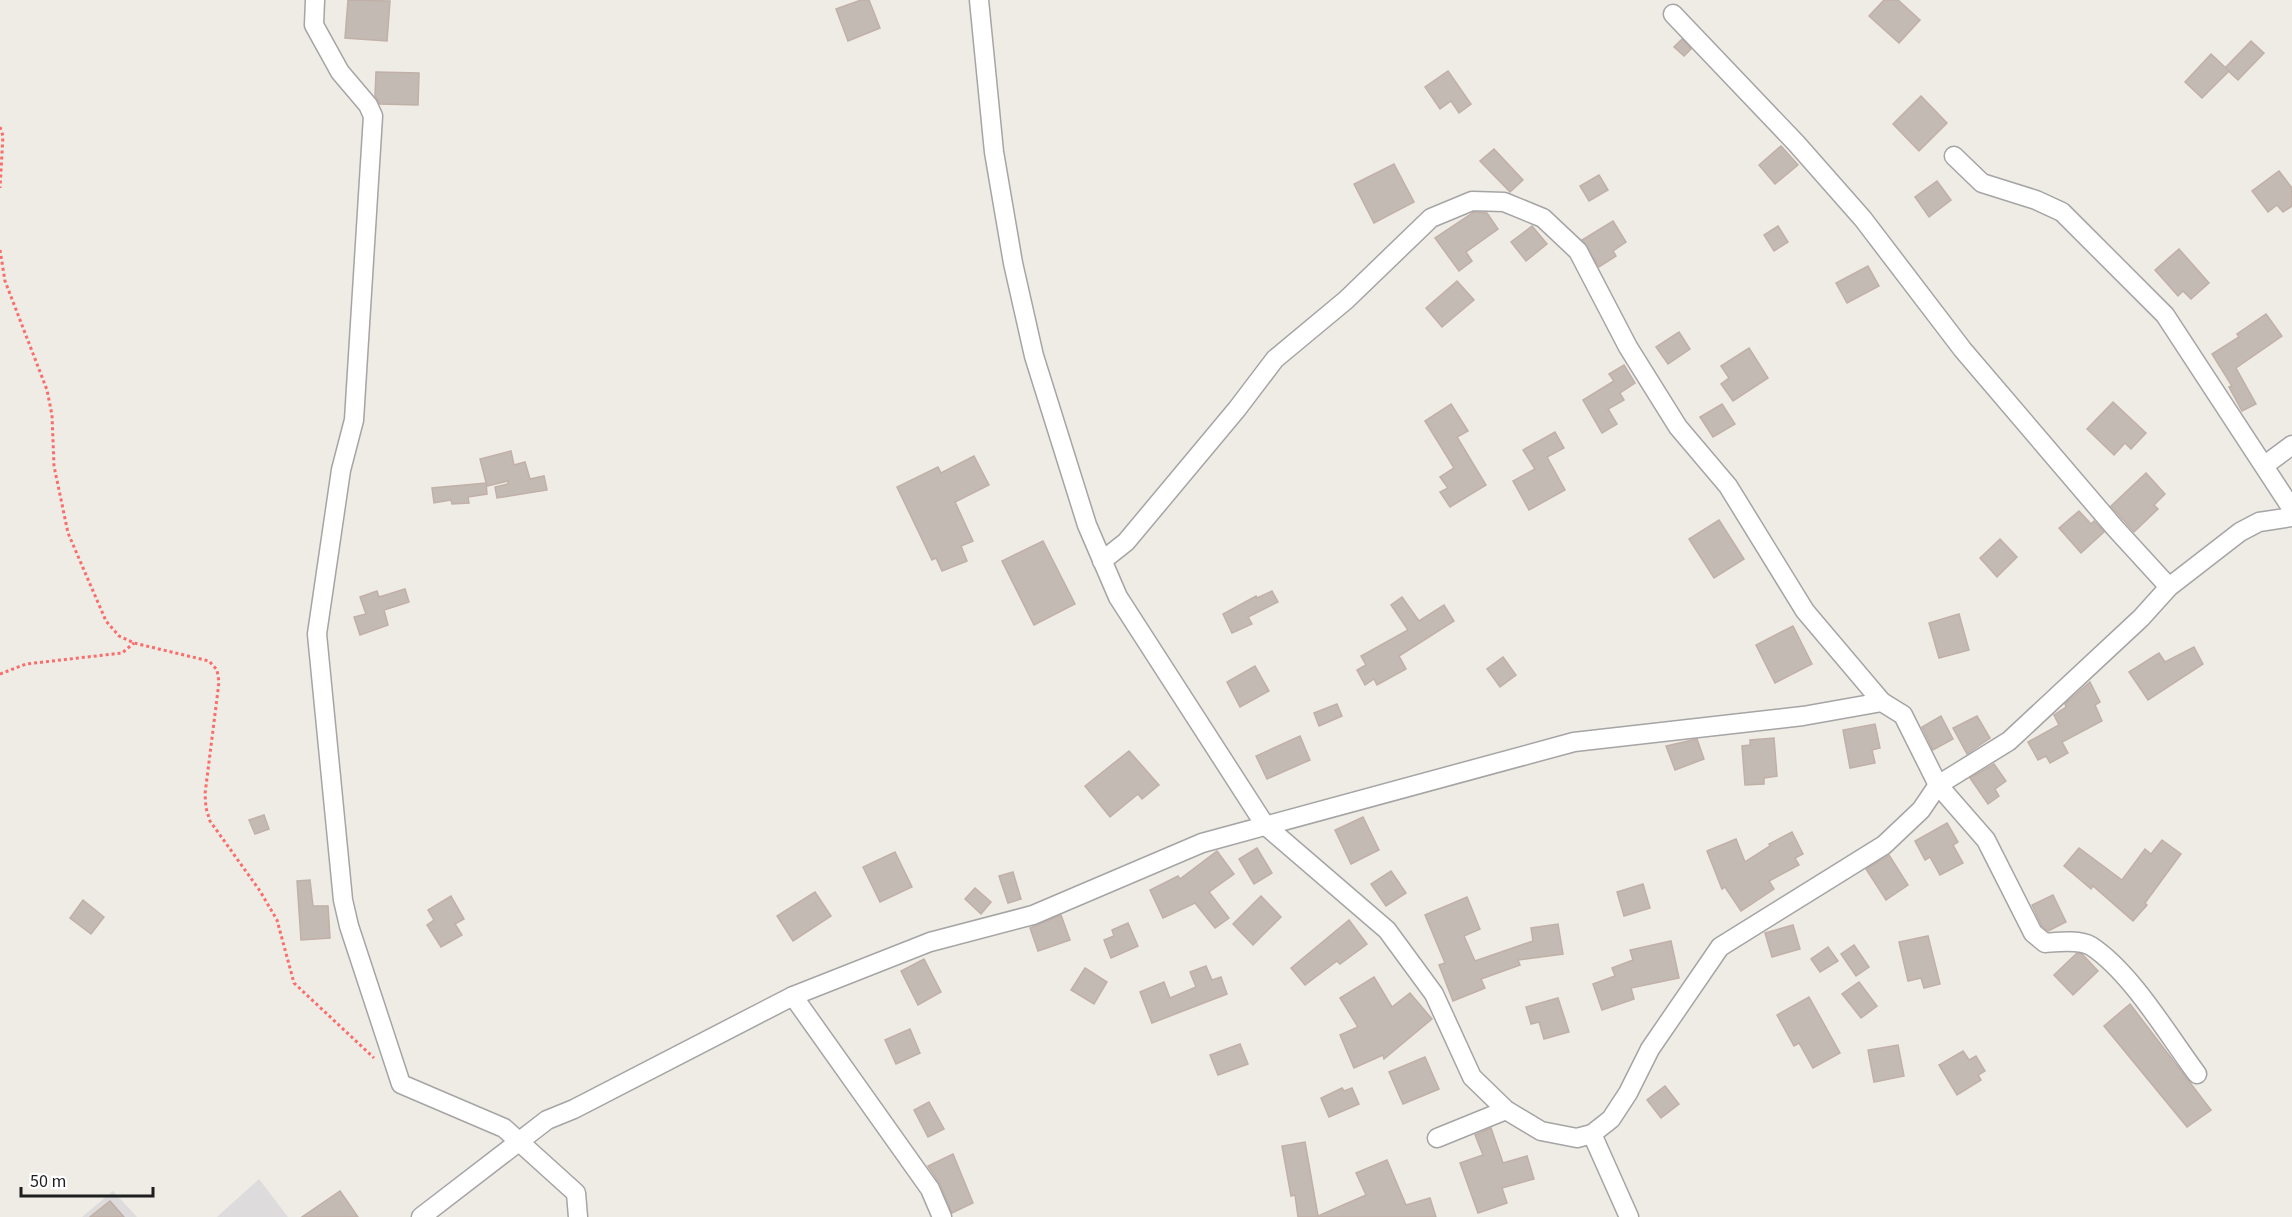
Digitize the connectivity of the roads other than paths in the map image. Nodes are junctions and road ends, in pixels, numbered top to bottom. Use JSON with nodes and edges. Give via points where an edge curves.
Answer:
{"nodes":[{"id":1,"x":315,"y":0,"type":"edge"},
{"id":2,"x":980,"y":0,"type":"edge"},
{"id":3,"x":1673,"y":14,"type":"dead end"},
{"id":4,"x":1954,"y":156,"type":"dead end"},
{"id":5,"x":2292,"y":445,"type":"edge"},
{"id":6,"x":2265,"y":465,"type":"junction"},
{"id":7,"x":2292,"y":509,"type":"edge"},
{"id":8,"x":2292,"y":517,"type":"edge"},
{"id":9,"x":1102,"y":561,"type":"junction"},
{"id":10,"x":2169,"y":586,"type":"junction"},
{"id":11,"x":1882,"y":702,"type":"junction"},
{"id":12,"x":1938,"y":785,"type":"junction"},
{"id":13,"x":1265,"y":825,"type":"junction"},
{"id":14,"x":793,"y":996,"type":"junction"},
{"id":15,"x":2197,"y":1074,"type":"dead end"},
{"id":16,"x":1506,"y":1110,"type":"junction"},
{"id":17,"x":1592,"y":1134,"type":"junction"},
{"id":18,"x":1437,"y":1138,"type":"dead end"},
{"id":19,"x":519,"y":1142,"type":"junction"},
{"id":20,"x":422,"y":1217,"type":"edge"},
{"id":21,"x":578,"y":1217,"type":"edge"},
{"id":22,"x":942,"y":1217,"type":"edge"},
{"id":23,"x":1629,"y":1217,"type":"edge"}],
"edges":[{"from":1,"to":19,"type":"street","via":[[314,25],[340,72],[373,116],[354,420],[341,470],[317,634],[343,900],[402,1084],[504,1128]]},
{"from":2,"to":9,"type":"street","via":[[994,152],[1016,275],[1037,367]]},
{"from":3,"to":10,"type":"street","via":[[1856,211],[1970,359]]},
{"from":4,"to":6,"type":"street","via":[[1982,183],[2062,212],[2165,315]]},
{"from":5,"to":6,"type":"street"},
{"from":6,"to":7,"type":"street"},
{"from":8,"to":10,"type":"street","via":[[2259,522],[2240,532]]},
{"from":9,"to":11,"type":"street","via":[[1126,542],[1275,359],[1346,300],[1431,218],[1472,201],[1504,202],[1543,218],[1578,251],[1628,347],[1678,427],[1728,486],[1805,610]]},
{"from":9,"to":13,"type":"street","via":[[1118,597]]},
{"from":10,"to":12,"type":"street","via":[[2141,618],[2009,741]]},
{"from":11,"to":12,"type":"street","via":[[1903,716]]},
{"from":11,"to":13,"type":"street","via":[[1803,716],[1574,742]]},
{"from":12,"to":15,"type":"street","via":[[1986,840],[2033,933],[2045,943],[2090,945],[2125,976]]},
{"from":12,"to":17,"type":"street","via":[[1921,810],[1884,845],[1720,947],[1650,1049],[1611,1119]]},
{"from":13,"to":14,"type":"street","via":[[1202,843],[1033,915],[930,942]]},
{"from":13,"to":16,"type":"street","via":[[1387,930],[1434,994],[1472,1077]]},
{"from":14,"to":19,"type":"street","via":[[547,1120]]},
{"from":14,"to":22,"type":"street","via":[[930,1189]]},
{"from":16,"to":17,"type":"street","via":[[1541,1131],[1577,1138]]},
{"from":16,"to":18,"type":"street"},
{"from":17,"to":23,"type":"street"},
{"from":19,"to":20,"type":"street"},
{"from":19,"to":21,"type":"street","via":[[576,1193]]}]}
